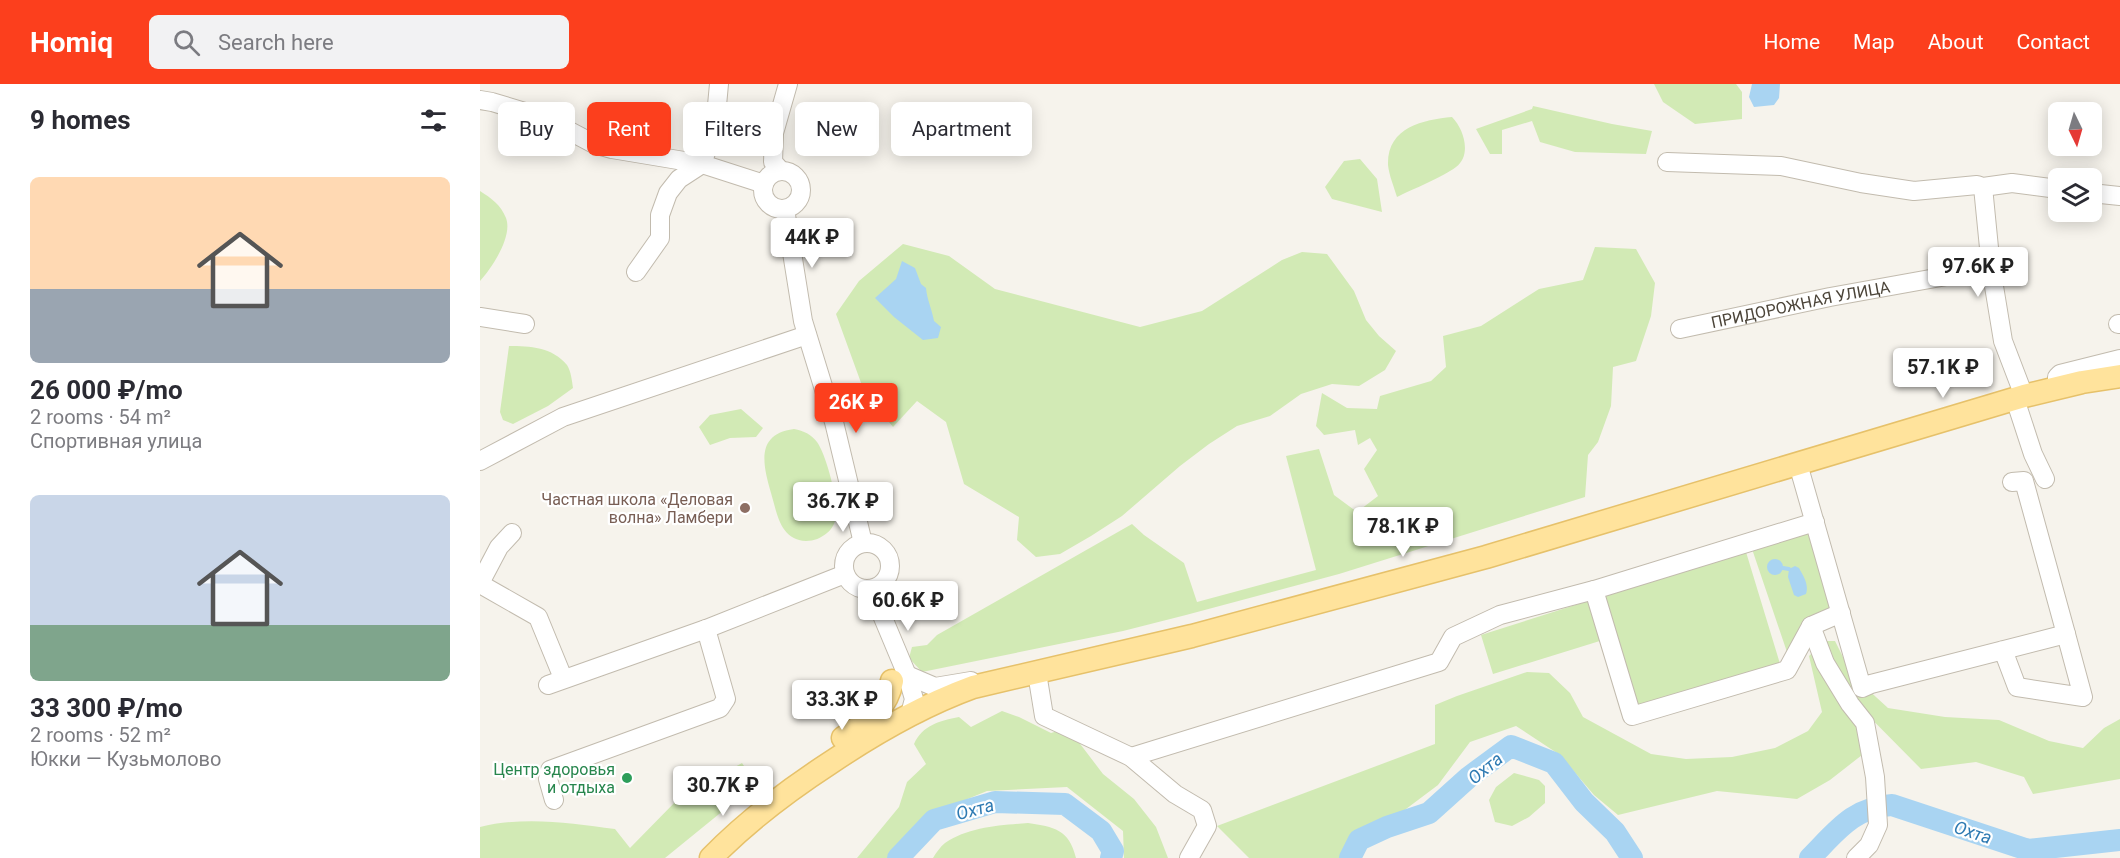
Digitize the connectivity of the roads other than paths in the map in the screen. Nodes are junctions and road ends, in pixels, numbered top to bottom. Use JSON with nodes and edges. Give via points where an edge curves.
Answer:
{"nodes":[{"id":1,"x":719,"y":84,"type":"edge"},
{"id":2,"x":789,"y":84,"type":"edge"},
{"id":3,"x":480,"y":100,"type":"edge"},
{"id":4,"x":1667,"y":162,"type":"dead end"},
{"id":5,"x":702,"y":164,"type":"junction"},
{"id":6,"x":781,"y":171,"type":"junction"},
{"id":7,"x":764,"y":184,"type":"junction"},
{"id":8,"x":1983,"y":187,"type":"junction"},
{"id":9,"x":2048,"y":188,"type":"edge"},
{"id":10,"x":2102,"y":194,"type":"edge"},
{"id":11,"x":2120,"y":196,"type":"edge"},
{"id":12,"x":785,"y":209,"type":"junction"},
{"id":13,"x":1991,"y":268,"type":"junction"},
{"id":14,"x":636,"y":273,"type":"dead end"},
{"id":15,"x":480,"y":317,"type":"edge"},
{"id":16,"x":525,"y":324,"type":"dead end"},
{"id":17,"x":1680,"y":329,"type":"dead end"},
{"id":18,"x":807,"y":335,"type":"junction"},
{"id":19,"x":2120,"y":359,"type":"edge"},
{"id":20,"x":2120,"y":376,"type":"edge"},
{"id":21,"x":2057,"y":388,"type":"junction"},
{"id":22,"x":2019,"y":397,"type":"junction"},
{"id":23,"x":480,"y":461,"type":"edge"},
{"id":24,"x":1798,"y":464,"type":"junction"},
{"id":25,"x":2045,"y":479,"type":"dead end"},
{"id":26,"x":2012,"y":482,"type":"dead end"},
{"id":27,"x":1815,"y":522,"type":"junction"},
{"id":28,"x":512,"y":533,"type":"dead end"},
{"id":29,"x":863,"y":543,"type":"junction"},
{"id":30,"x":845,"y":574,"type":"junction"},
{"id":31,"x":480,"y":583,"type":"edge"},
{"id":32,"x":1594,"y":590,"type":"junction"},
{"id":33,"x":874,"y":596,"type":"junction"},
{"id":34,"x":1841,"y":613,"type":"junction"},
{"id":35,"x":1811,"y":626,"type":"junction"},
{"id":36,"x":705,"y":629,"type":"junction"},
{"id":37,"x":2066,"y":634,"type":"junction"},
{"id":38,"x":2003,"y":650,"type":"junction"},
{"id":39,"x":1036,"y":673,"type":"junction"},
{"id":40,"x":899,"y":678,"type":"junction"},
{"id":41,"x":994,"y":682,"type":"junction"},
{"id":42,"x":910,"y":714,"type":"junction"},
{"id":43,"x":1131,"y":757,"type":"junction"},
{"id":44,"x":796,"y":785,"type":"junction"},
{"id":45,"x":555,"y":800,"type":"dead end"},
{"id":46,"x":711,"y":858,"type":"edge"},
{"id":47,"x":1189,"y":858,"type":"edge"},
{"id":48,"x":1856,"y":858,"type":"edge"}],
"edges":[{"from":1,"to":5,"type":"street","via":[[715,127]]},
{"from":2,"to":6,"type":"street","via":[[774,133],[773,162]]},
{"from":3,"to":5,"type":"street","via":[[545,118],[594,144]]},
{"from":4,"to":8,"type":"street","via":[[1781,166],[1914,191],[1977,184]]},
{"from":5,"to":7,"type":"street"},
{"from":5,"to":14,"type":"street","via":[[679,179],[668,193],[660,215],[660,238]]},
{"from":6,"to":7,"type":"street","via":[[772,174]]},
{"from":6,"to":12,"type":"street","via":[[798,178],[801,187],[796,204]]},
{"from":7,"to":12,"type":"street","via":[[764,198],[770,205]]},
{"from":8,"to":9,"type":"street","via":[[2012,183]]},
{"from":8,"to":13,"type":"street"},
{"from":10,"to":11,"type":"street"},
{"from":12,"to":18,"type":"street"},
{"from":13,"to":17,"type":"street","name":"ПРИДОРОЖНАЯ УЛИЦА"},
{"from":13,"to":22,"type":"street","via":[[2003,341]]},
{"from":15,"to":16,"type":"street"},
{"from":18,"to":23,"type":"street","via":[[564,417]]},
{"from":18,"to":29,"type":"street","via":[[834,422]]},
{"from":19,"to":21,"type":"street","via":[[2060,374],[2056,377]]},
{"from":20,"to":21,"type":"main road"},
{"from":21,"to":22,"type":"main road"},
{"from":22,"to":24,"type":"main road"},
{"from":22,"to":25,"type":"street","via":[[2033,454]]},
{"from":24,"to":27,"type":"street"},
{"from":24,"to":39,"type":"main road","via":[[1486,557],[1192,636]]},
{"from":26,"to":37,"type":"street","via":[[2024,481]]},
{"from":27,"to":32,"type":"street"},
{"from":27,"to":34,"type":"street"},
{"from":28,"to":31,"type":"street"},
{"from":29,"to":30,"type":"street","via":[[845,557]]},
{"from":29,"to":33,"type":"street","via":[[885,552],[890,564],[888,576]]},
{"from":30,"to":33,"type":"street","via":[[856,587]]},
{"from":30,"to":36,"type":"street"},
{"from":31,"to":36,"type":"street","via":[[538,617],[555,682]]},
{"from":32,"to":35,"type":"street","via":[[1632,716],[1787,670]]},
{"from":32,"to":43,"type":"street","via":[[1500,615],[1453,637],[1439,662]]},
{"from":33,"to":40,"type":"street"},
{"from":34,"to":35,"type":"street"},
{"from":34,"to":38,"type":"street","via":[[1862,688]]},
{"from":35,"to":48,"type":"street","via":[[1825,663],[1865,723],[1875,777],[1878,825],[1869,845]]},
{"from":36,"to":45,"type":"street","via":[[726,699],[720,708],[550,770],[548,779]]},
{"from":37,"to":38,"type":"street"},
{"from":37,"to":38,"type":"street","via":[[2083,697],[2017,687]]},
{"from":39,"to":41,"type":"main road"},
{"from":39,"to":43,"type":"street","via":[[1044,716]]},
{"from":40,"to":41,"type":"street","via":[[935,687]]},
{"from":40,"to":42,"type":"main road","via":[[898,704]]},
{"from":40,"to":44,"type":"main road","via":[[879,710],[816,759]]},
{"from":41,"to":42,"type":"main road"},
{"from":42,"to":44,"type":"main road"},
{"from":43,"to":47,"type":"street","via":[[1175,794],[1202,810],[1207,826]]},
{"from":44,"to":46,"type":"main road"}]}
